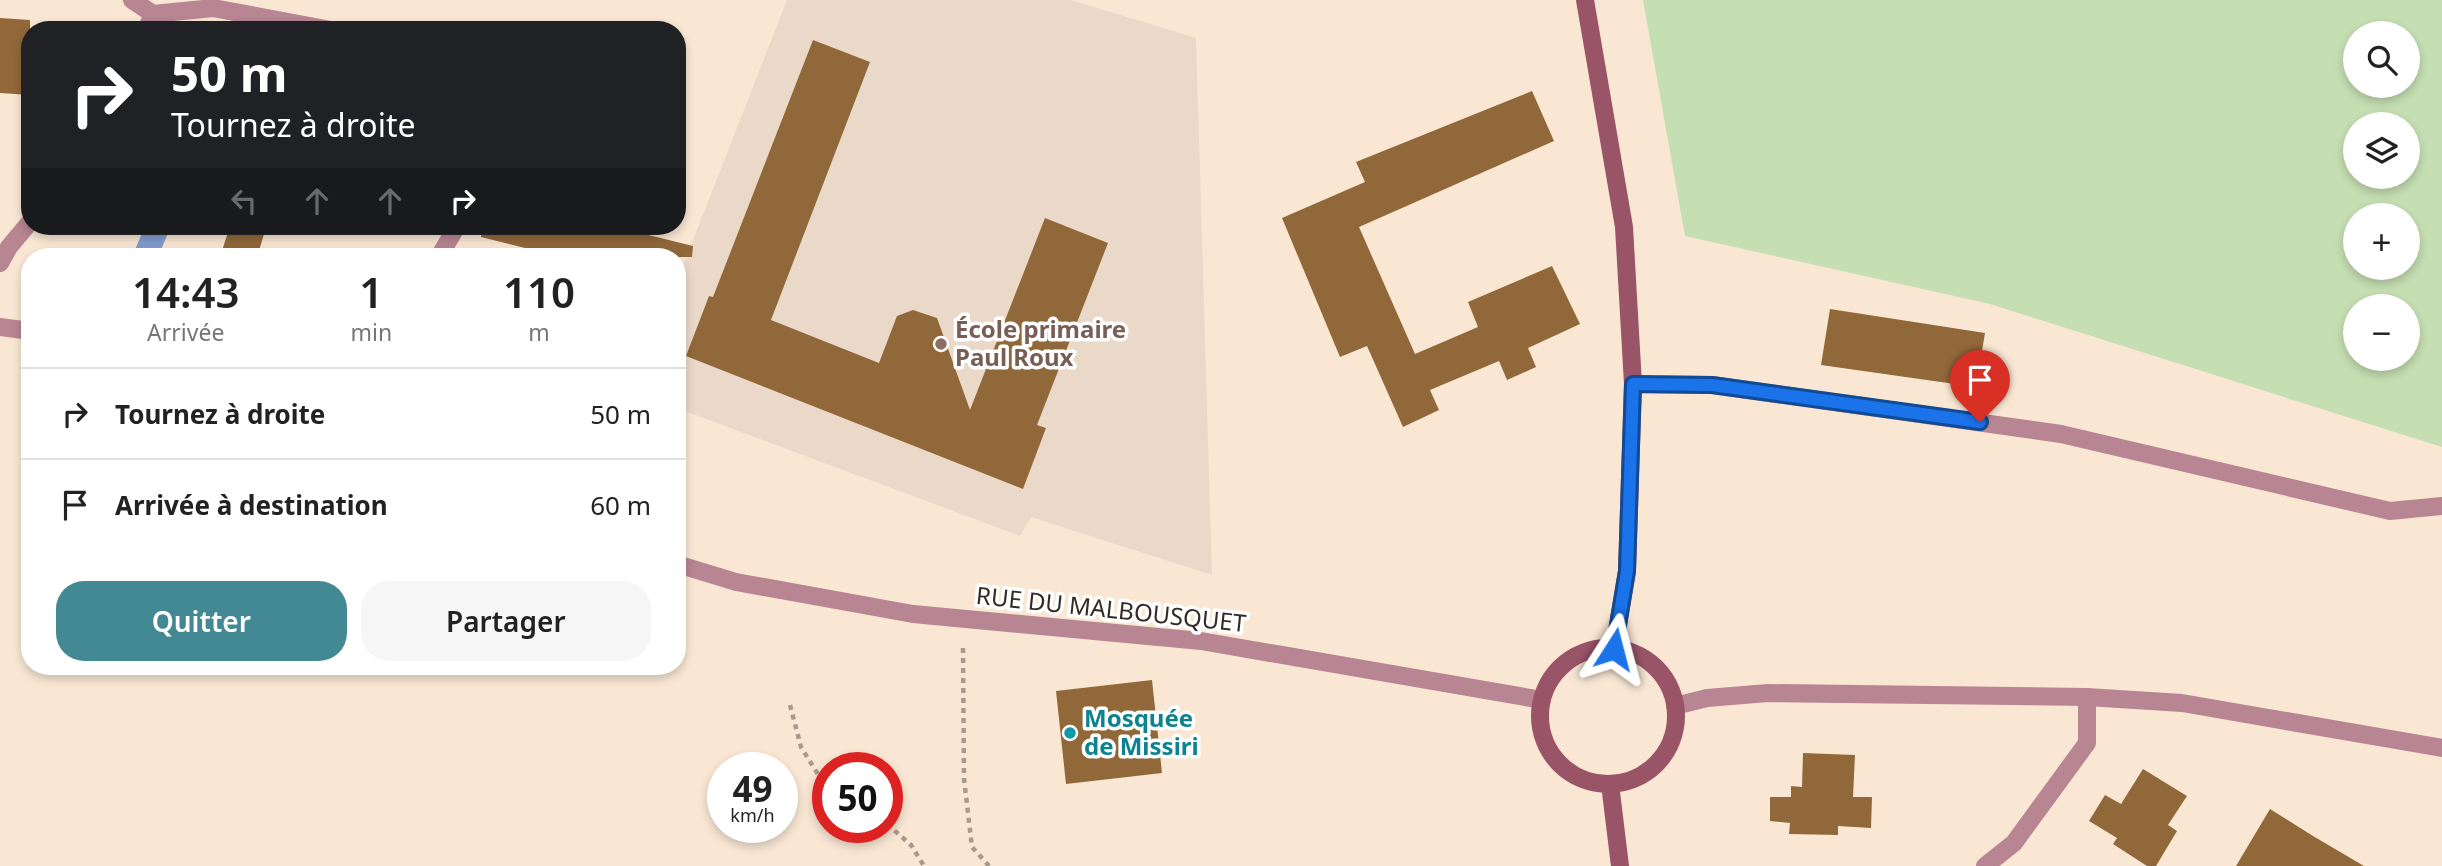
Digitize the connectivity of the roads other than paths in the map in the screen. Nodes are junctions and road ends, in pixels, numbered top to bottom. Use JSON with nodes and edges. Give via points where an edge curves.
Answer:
{"nodes":[{"id":1,"x":132,"y":0,"type":"edge"},
{"id":2,"x":1584,"y":0,"type":"edge"},
{"id":3,"x":149,"y":21,"type":"edge"},
{"id":4,"x":154,"y":21,"type":"edge"},
{"id":5,"x":283,"y":21,"type":"edge"},
{"id":6,"x":21,"y":233,"type":"edge"},
{"id":7,"x":0,"y":262,"type":"edge"},
{"id":8,"x":0,"y":327,"type":"edge"},
{"id":9,"x":21,"y":330,"type":"edge"},
{"id":10,"x":1633,"y":384,"type":"junction"},
{"id":11,"x":2442,"y":506,"type":"edge"},
{"id":12,"x":686,"y":567,"type":"edge"},
{"id":13,"x":1614,"y":649,"type":"junction"},
{"id":14,"x":2087,"y":697,"type":"junction"},
{"id":15,"x":1542,"y":700,"type":"junction"},
{"id":16,"x":1675,"y":706,"type":"junction"},
{"id":17,"x":2442,"y":748,"type":"edge"},
{"id":18,"x":1610,"y":784,"type":"junction"},
{"id":19,"x":1620,"y":866,"type":"edge"},
{"id":20,"x":1984,"y":866,"type":"edge"}],
"edges":[{"from":1,"to":3,"type":"street"},
{"from":2,"to":10,"type":"main road","via":[[1624,227]]},
{"from":4,"to":5,"type":"street","via":[[213,8]]},
{"from":6,"to":7,"type":"street"},
{"from":8,"to":9,"type":"street"},
{"from":10,"to":11,"type":"street","via":[[1712,385],[2061,434],[2390,511]]},
{"from":10,"to":13,"type":"main road","via":[[1627,571]]},
{"from":12,"to":15,"type":"street","name":"RUE DU MALBOUSQUET","via":[[736,582],[913,614],[1201,641]]},
{"from":13,"to":15,"type":"main road","via":[[1578,655],[1563,665]]},
{"from":13,"to":16,"type":"main road","via":[[1632,653],[1661,674]]},
{"from":14,"to":16,"type":"street","via":[[1768,693]]},
{"from":14,"to":17,"type":"street","via":[[2182,704]]},
{"from":14,"to":20,"type":"street","via":[[2087,743],[2014,843]]},
{"from":15,"to":18,"type":"main road","via":[[1544,741],[1555,759],[1589,782]]},
{"from":16,"to":18,"type":"main road","via":[[1671,740],[1663,755],[1648,771]]},
{"from":18,"to":19,"type":"main road"}]}
